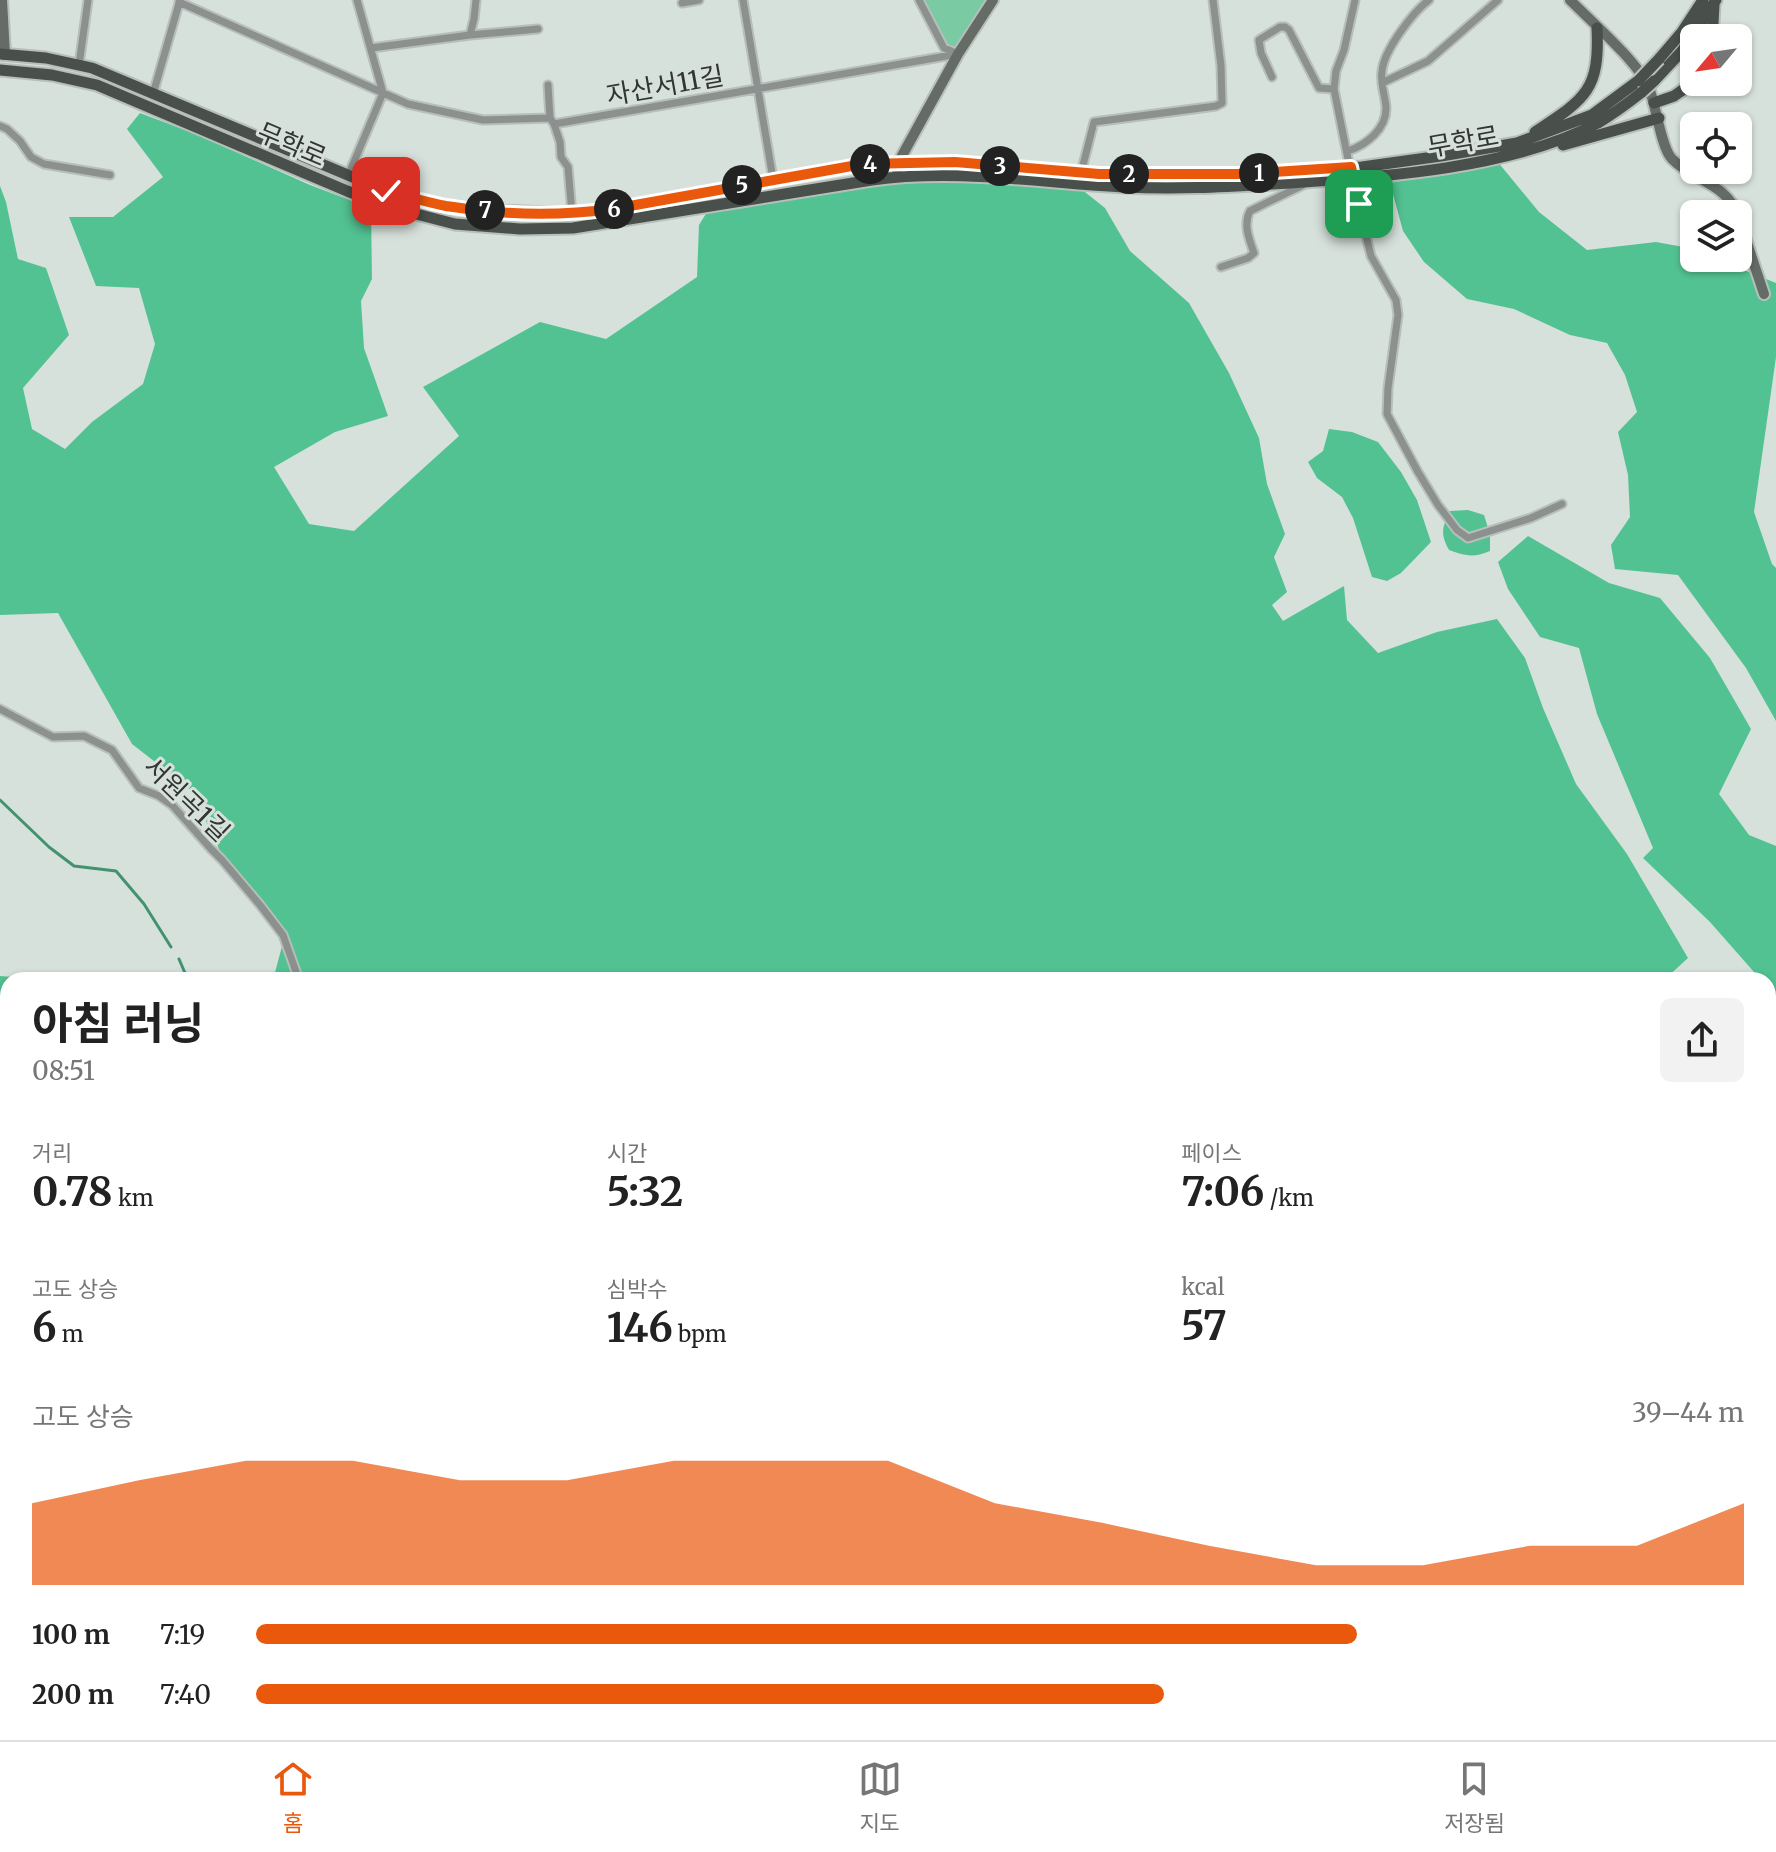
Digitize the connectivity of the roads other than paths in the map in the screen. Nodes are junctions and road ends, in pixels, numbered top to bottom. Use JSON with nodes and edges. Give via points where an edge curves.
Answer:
{"nodes":[{"id":1,"x":2,"y":0,"type":"edge"},
{"id":2,"x":88,"y":0,"type":"edge"},
{"id":3,"x":357,"y":0,"type":"edge"},
{"id":4,"x":476,"y":0,"type":"edge"},
{"id":5,"x":699,"y":0,"type":"edge"},
{"id":6,"x":743,"y":0,"type":"edge"},
{"id":7,"x":919,"y":0,"type":"edge"},
{"id":8,"x":993,"y":0,"type":"edge"},
{"id":9,"x":1213,"y":0,"type":"edge"},
{"id":10,"x":1355,"y":0,"type":"edge"},
{"id":11,"x":1429,"y":0,"type":"edge"},
{"id":12,"x":1498,"y":0,"type":"edge"},
{"id":13,"x":1570,"y":0,"type":"edge"},
{"id":14,"x":180,"y":1,"type":"edge"},
{"id":15,"x":1711,"y":2,"type":"edge"},
{"id":16,"x":682,"y":3,"type":"dead end"},
{"id":17,"x":1713,"y":24,"type":"edge"},
{"id":18,"x":1597,"y":28,"type":"junction"},
{"id":19,"x":538,"y":29,"type":"dead end"},
{"id":20,"x":470,"y":35,"type":"junction"},
{"id":21,"x":371,"y":48,"type":"junction"},
{"id":22,"x":958,"y":54,"type":"junction"},
{"id":23,"x":2,"y":55,"type":"edge"},
{"id":24,"x":79,"y":65,"type":"junction"},
{"id":25,"x":0,"y":70,"type":"edge"},
{"id":26,"x":1272,"y":77,"type":"dead end"},
{"id":27,"x":1382,"y":83,"type":"junction"},
{"id":28,"x":548,"y":85,"type":"dead end"},
{"id":29,"x":1646,"y":85,"type":"junction"},
{"id":30,"x":758,"y":89,"type":"junction"},
{"id":31,"x":1334,"y":89,"type":"junction"},
{"id":32,"x":1680,"y":92,"type":"edge"},
{"id":33,"x":383,"y":93,"type":"junction"},
{"id":34,"x":153,"y":94,"type":"junction"},
{"id":35,"x":1654,"y":103,"type":"junction"},
{"id":36,"x":1659,"y":118,"type":"junction"},
{"id":37,"x":552,"y":121,"type":"junction"},
{"id":38,"x":0,"y":126,"type":"edge"},
{"id":39,"x":1522,"y":147,"type":"junction"},
{"id":40,"x":1348,"y":151,"type":"junction"},
{"id":41,"x":898,"y":163,"type":"junction"},
{"id":42,"x":1081,"y":173,"type":"junction"},
{"id":43,"x":1351,"y":173,"type":"junction"},
{"id":44,"x":110,"y":175,"type":"dead end"},
{"id":45,"x":348,"y":176,"type":"junction"},
{"id":46,"x":897,"y":177,"type":"junction"},
{"id":47,"x":773,"y":179,"type":"junction"},
{"id":48,"x":1308,"y":182,"type":"junction"},
{"id":49,"x":1729,"y":200,"type":"edge"},
{"id":50,"x":572,"y":214,"type":"junction"},
{"id":51,"x":1752,"y":258,"type":"edge"},
{"id":52,"x":1221,"y":267,"type":"dead end"},
{"id":53,"x":1764,"y":294,"type":"dead end"},
{"id":54,"x":1562,"y":504,"type":"dead end"},
{"id":55,"x":0,"y":709,"type":"edge"},
{"id":56,"x":296,"y":972,"type":"edge"}],
"edges":[{"from":1,"to":23,"type":"main road"},
{"from":2,"to":24,"type":"street"},
{"from":3,"to":21,"type":"street"},
{"from":4,"to":20,"type":"street"},
{"from":5,"to":16,"type":"street"},
{"from":6,"to":30,"type":"street"},
{"from":7,"to":22,"type":"street","via":[[944,48]]},
{"from":8,"to":22,"type":"main road"},
{"from":9,"to":42,"type":"street","via":[[1222,103],[1094,122]]},
{"from":10,"to":31,"type":"street"},
{"from":11,"to":27,"type":"street","via":[[1392,44]]},
{"from":12,"to":27,"type":"street","via":[[1428,61]]},
{"from":13,"to":18,"type":"main road"},
{"from":14,"to":33,"type":"street","name":"자산서11길"},
{"from":14,"to":34,"type":"street"},
{"from":15,"to":17,"type":"main road"},
{"from":15,"to":29,"type":"main road","bridge":true,"via":[[1659,59]]},
{"from":15,"to":29,"type":"main road","name":"무학로","via":[[1682,51]]},
{"from":18,"to":29,"type":"main road"},
{"from":18,"to":39,"type":"main road","name":"무학로","via":[[1594,79],[1577,102]]},
{"from":19,"to":20,"type":"street"},
{"from":20,"to":21,"type":"street"},
{"from":21,"to":33,"type":"street"},
{"from":22,"to":30,"type":"street","name":"자산서11길"},
{"from":22,"to":41,"type":"main road"},
{"from":23,"to":24,"type":"main road","name":"무학로"},
{"from":24,"to":34,"type":"main road","name":"무학로"},
{"from":25,"to":46,"type":"main road","name":"무학로","via":[[97,85],[347,191],[455,224],[573,228]]},
{"from":26,"to":31,"type":"street","via":[[1259,40],[1285,27],[1319,88]]},
{"from":27,"to":40,"type":"street","via":[[1385,118],[1359,147]]},
{"from":28,"to":37,"type":"street"},
{"from":29,"to":35,"type":"main road"},
{"from":29,"to":39,"type":"main road","name":"무학로"},
{"from":30,"to":37,"type":"street","name":"자산서11길"},
{"from":30,"to":47,"type":"street"},
{"from":31,"to":40,"type":"street"},
{"from":32,"to":35,"type":"main road"},
{"from":33,"to":37,"type":"street","name":"자산서11길","via":[[408,104],[483,120]]},
{"from":33,"to":45,"type":"street"},
{"from":34,"to":45,"type":"main road","name":"무학로"},
{"from":35,"to":36,"type":"main road"},
{"from":36,"to":39,"type":"main road","name":"무학로","via":[[1552,149]]},
{"from":36,"to":49,"type":"main road","via":[[1672,159]]},
{"from":37,"to":50,"type":"street","via":[[568,167]]},
{"from":38,"to":44,"type":"street","via":[[44,164]]},
{"from":39,"to":43,"type":"main road","name":"무학로"},
{"from":40,"to":43,"type":"street"},
{"from":41,"to":42,"type":"main road","name":"무학로","via":[[955,162]]},
{"from":41,"to":46,"type":"main road"},
{"from":41,"to":47,"type":"main road","name":"무학로"},
{"from":42,"to":43,"type":"main road","name":"무학로"},
{"from":43,"to":48,"type":"main road","name":"무학로"},
{"from":43,"to":54,"type":"street","via":[[1371,256],[1396,300],[1387,414],[1438,505],[1468,538]]},
{"from":45,"to":50,"type":"main road","name":"무학로","via":[[446,206]]},
{"from":46,"to":48,"type":"main road","name":"무학로","via":[[1171,188]]},
{"from":47,"to":50,"type":"main road","name":"무학로"},
{"from":48,"to":52,"type":"street","via":[[1250,211],[1246,218],[1254,253]]},
{"from":51,"to":53,"type":"main road"},
{"from":55,"to":56,"type":"street","name":"서원곡1길","via":[[53,737],[84,736],[112,750],[139,788],[172,805],[260,905],[283,935]]}]}
